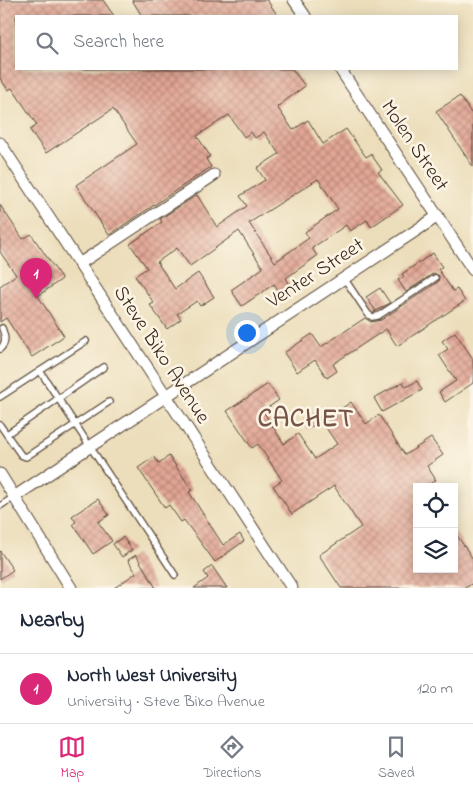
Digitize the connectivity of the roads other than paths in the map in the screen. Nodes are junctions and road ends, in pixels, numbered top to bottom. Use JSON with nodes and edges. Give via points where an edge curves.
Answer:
{"nodes":[{"id":1,"x":294,"y":0,"type":"edge"},
{"id":2,"x":304,"y":15,"type":"edge"},
{"id":3,"x":341,"y":70,"type":"edge"},
{"id":4,"x":0,"y":143,"type":"edge"},
{"id":5,"x":214,"y":175,"type":"dead end"},
{"id":6,"x":438,"y":216,"type":"junction"},
{"id":7,"x":80,"y":264,"type":"junction"},
{"id":8,"x":473,"y":270,"type":"edge"},
{"id":9,"x":344,"y":278,"type":"junction"},
{"id":10,"x":435,"y":278,"type":"dead end"},
{"id":11,"x":2,"y":328,"type":"dead end"},
{"id":12,"x":86,"y":340,"type":"dead end"},
{"id":13,"x":0,"y":349,"type":"edge"},
{"id":14,"x":104,"y":367,"type":"dead end"},
{"id":15,"x":40,"y":371,"type":"junction"},
{"id":16,"x":165,"y":396,"type":"junction"},
{"id":17,"x":0,"y":397,"type":"edge"},
{"id":18,"x":59,"y":398,"type":"junction"},
{"id":19,"x":109,"y":402,"type":"dead end"},
{"id":20,"x":76,"y":424,"type":"junction"},
{"id":21,"x":0,"y":425,"type":"edge"},
{"id":22,"x":7,"y":434,"type":"junction"},
{"id":23,"x":88,"y":446,"type":"junction"},
{"id":24,"x":0,"y":474,"type":"edge"},
{"id":25,"x":14,"y":497,"type":"junction"},
{"id":26,"x":0,"y":506,"type":"edge"},
{"id":27,"x":175,"y":575,"type":"dead end"},
{"id":28,"x":71,"y":588,"type":"edge"},
{"id":29,"x":292,"y":588,"type":"edge"}],
"edges":[{"from":1,"to":2,"type":"street"},
{"from":3,"to":6,"type":"street","name":"Molen Street"},
{"from":4,"to":7,"type":"street","name":"Steve Biko Avenue"},
{"from":5,"to":7,"type":"street"},
{"from":6,"to":8,"type":"street","name":"Molen Street"},
{"from":6,"to":9,"type":"street","name":"Venter Street"},
{"from":7,"to":16,"type":"street","name":"Steve Biko Avenue"},
{"from":9,"to":10,"type":"lane","via":[[372,317]]},
{"from":9,"to":16,"type":"street","name":"Venter Street"},
{"from":11,"to":13,"type":"lane","via":[[5,342]]},
{"from":12,"to":15,"type":"lane"},
{"from":14,"to":18,"type":"lane"},
{"from":15,"to":17,"type":"lane"},
{"from":15,"to":18,"type":"lane"},
{"from":16,"to":23,"type":"street","name":"Venter Street"},
{"from":16,"to":29,"type":"street","name":"Steve Biko Avenue"},
{"from":18,"to":20,"type":"lane"},
{"from":18,"to":22,"type":"lane"},
{"from":19,"to":20,"type":"lane"},
{"from":20,"to":22,"type":"lane","via":[[26,457]]},
{"from":20,"to":23,"type":"lane"},
{"from":21,"to":22,"type":"lane"},
{"from":23,"to":25,"type":"street","name":"Venter Street"},
{"from":23,"to":27,"type":"lane"},
{"from":24,"to":25,"type":"street"},
{"from":25,"to":26,"type":"lane"},
{"from":25,"to":28,"type":"street"}]}
